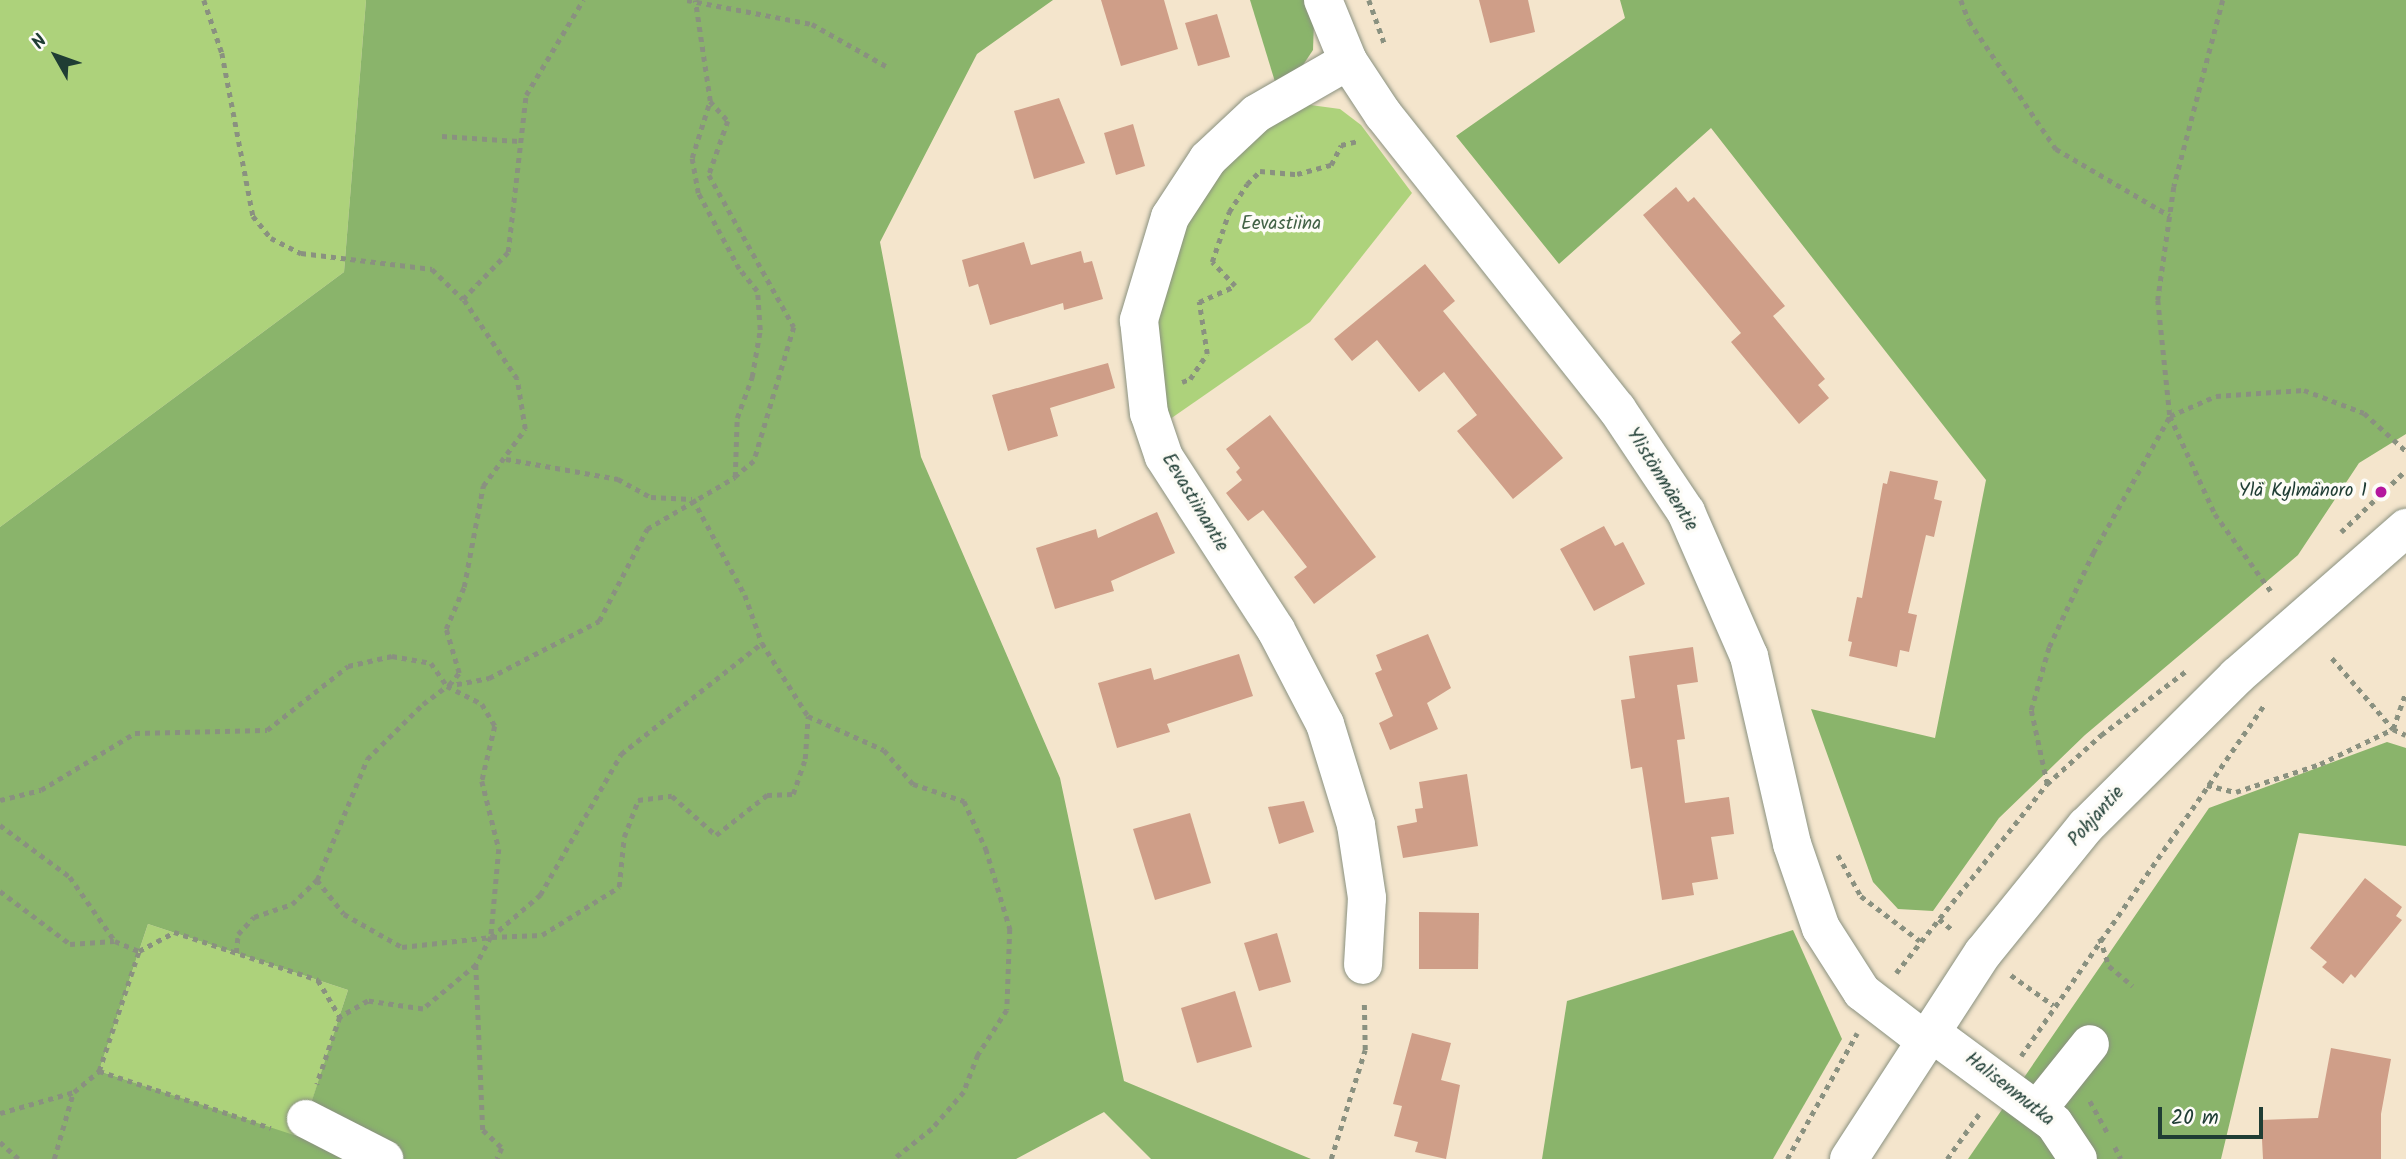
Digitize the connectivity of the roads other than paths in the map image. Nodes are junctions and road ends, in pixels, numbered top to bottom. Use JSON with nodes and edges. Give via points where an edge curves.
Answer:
{"nodes":[{"id":1,"x":1323,"y":0,"type":"edge"},
{"id":2,"x":1349,"y":61,"type":"junction"},
{"id":3,"x":2406,"y":528,"type":"edge"},
{"id":4,"x":1363,"y":965,"type":"road end"},
{"id":5,"x":1926,"y":1035,"type":"junction"},
{"id":6,"x":2090,"y":1044,"type":"dead end"},
{"id":7,"x":2038,"y":1110,"type":"junction"},
{"id":8,"x":306,"y":1119,"type":"road end"},
{"id":9,"x":384,"y":1159,"type":"edge"},
{"id":10,"x":1849,"y":1159,"type":"edge"},
{"id":11,"x":2078,"y":1159,"type":"edge"}],
"edges":[{"from":1,"to":2,"type":"street","name":"Ylistönmäentie"},
{"from":2,"to":4,"type":"street","name":"Eevastiinantie","via":[[1256,114],[1208,159],[1170,217],[1139,320],[1145,391],[1164,457],[1276,629],[1325,724],[1356,825],[1367,898]]},
{"from":2,"to":5,"type":"street","name":"Ylistönmäentie","via":[[1383,114],[1617,409],[1686,512],[1749,656],[1792,844],[1821,928],[1862,992]]},
{"from":3,"to":5,"type":"street","name":"Pohjantie","via":[[2161,749],[2086,826],[1983,953]]},
{"from":5,"to":7,"type":"street","name":"Halisenmutka","via":[[2003,1081]]},
{"from":5,"to":10,"type":"street","name":"Pohjantie"},
{"from":6,"to":7,"type":"street"},
{"from":7,"to":11,"type":"street","name":"Halisenmutka","via":[[2054,1123]]},
{"from":8,"to":9,"type":"street"}]}
